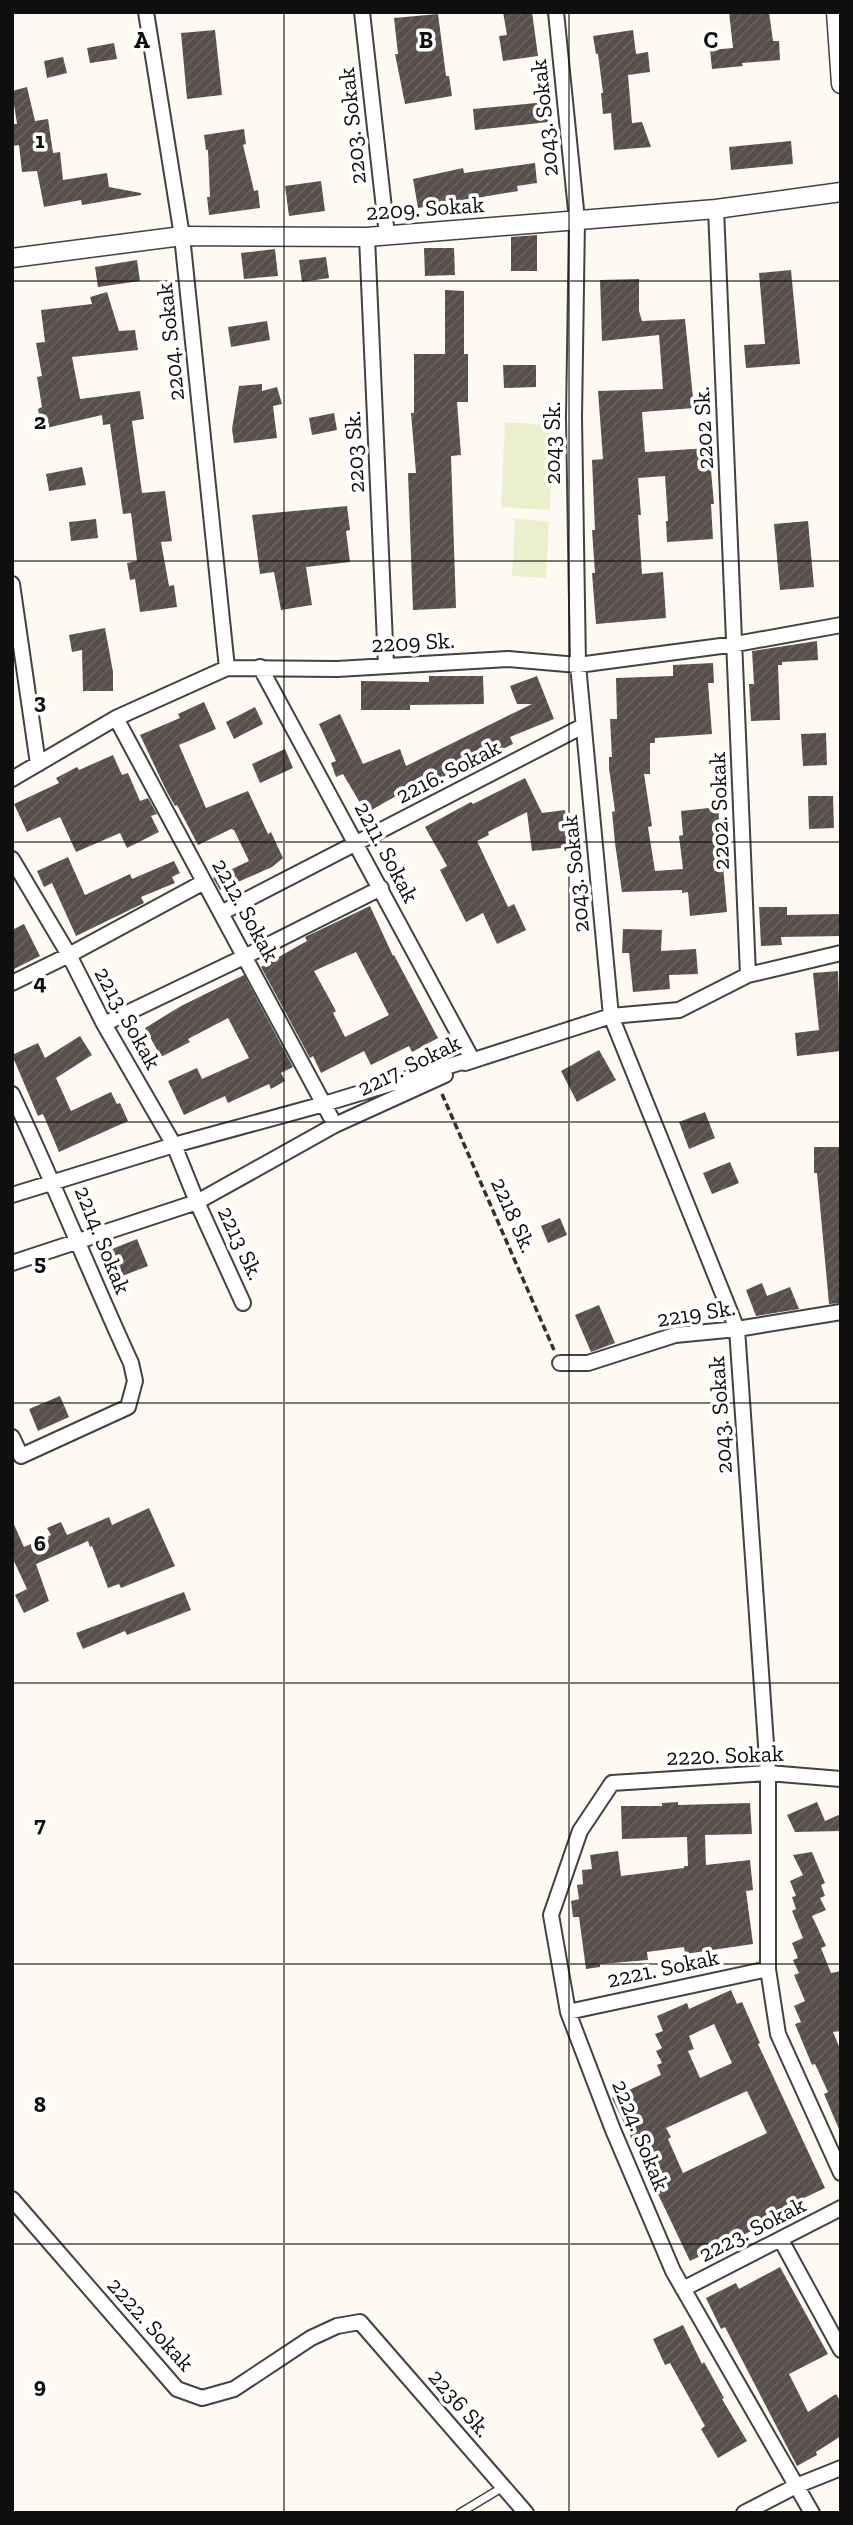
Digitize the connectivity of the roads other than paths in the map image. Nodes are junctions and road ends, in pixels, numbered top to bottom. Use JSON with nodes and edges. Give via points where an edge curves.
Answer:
{"nodes":[{"id":1,"x":146,"y":12,"type":"edge"},
{"id":2,"x":362,"y":12,"type":"edge"},
{"id":3,"x":556,"y":12,"type":"edge"},
{"id":4,"x":836,"y":12,"type":"edge"},
{"id":5,"x":841,"y":84,"type":"edge"},
{"id":6,"x":841,"y":192,"type":"edge"},
{"id":7,"x":716,"y":209,"type":"junction"},
{"id":8,"x":577,"y":220,"type":"junction"},
{"id":9,"x":387,"y":235,"type":"junction"},
{"id":10,"x":182,"y":236,"type":"junction"},
{"id":11,"x":367,"y":237,"type":"junction"},
{"id":12,"x":12,"y":258,"type":"edge"},
{"id":13,"x":12,"y":584,"type":"edge"},
{"id":14,"x":841,"y":625,"type":"edge"},
{"id":15,"x":736,"y":644,"type":"junction"},
{"id":16,"x":578,"y":665,"type":"junction"},
{"id":17,"x":386,"y":666,"type":"junction"},
{"id":18,"x":260,"y":667,"type":"junction"},
{"id":19,"x":227,"y":668,"type":"junction"},
{"id":20,"x":116,"y":718,"type":"junction"},
{"id":21,"x":583,"y":726,"type":"junction"},
{"id":22,"x":38,"y":764,"type":"junction"},
{"id":23,"x":12,"y":779,"type":"edge"},
{"id":24,"x":357,"y":843,"type":"junction"},
{"id":25,"x":12,"y":859,"type":"edge"},
{"id":26,"x":204,"y":882,"type":"junction"},
{"id":27,"x":381,"y":888,"type":"junction"},
{"id":28,"x":221,"y":913,"type":"junction"},
{"id":29,"x":841,"y":953,"type":"edge"},
{"id":30,"x":69,"y":955,"type":"junction"},
{"id":31,"x":246,"y":956,"type":"junction"},
{"id":32,"x":748,"y":975,"type":"junction"},
{"id":33,"x":12,"y":983,"type":"edge"},
{"id":34,"x":611,"y":1016,"type":"junction"},
{"id":35,"x":104,"y":1024,"type":"junction"},
{"id":36,"x":472,"y":1059,"type":"junction"},
{"id":37,"x":12,"y":1094,"type":"edge"},
{"id":38,"x":324,"y":1104,"type":"junction"},
{"id":39,"x":335,"y":1125,"type":"junction"},
{"id":40,"x":174,"y":1145,"type":"junction"},
{"id":41,"x":54,"y":1183,"type":"junction"},
{"id":42,"x":12,"y":1195,"type":"edge"},
{"id":43,"x":197,"y":1202,"type":"junction"},
{"id":44,"x":76,"y":1241,"type":"junction"},
{"id":45,"x":12,"y":1264,"type":"edge"},
{"id":46,"x":243,"y":1303,"type":"dead end"},
{"id":47,"x":841,"y":1312,"type":"edge"},
{"id":48,"x":737,"y":1329,"type":"junction"},
{"id":49,"x":560,"y":1363,"type":"road end"},
{"id":50,"x":12,"y":1437,"type":"edge"},
{"id":51,"x":768,"y":1773,"type":"junction"},
{"id":52,"x":841,"y":1779,"type":"edge"},
{"id":53,"x":611,"y":1783,"type":"joint"},
{"id":54,"x":768,"y":1969,"type":"junction"},
{"id":55,"x":568,"y":2012,"type":"junction"},
{"id":56,"x":841,"y":2173,"type":"edge"},
{"id":57,"x":12,"y":2199,"type":"edge"},
{"id":58,"x":841,"y":2208,"type":"edge"},
{"id":59,"x":781,"y":2240,"type":"junction"},
{"id":60,"x":682,"y":2289,"type":"junction"},
{"id":61,"x":360,"y":2322,"type":"joint"},
{"id":62,"x":841,"y":2350,"type":"edge"},
{"id":63,"x":841,"y":2468,"type":"edge"},
{"id":64,"x":796,"y":2486,"type":"junction"},
{"id":65,"x":503,"y":2487,"type":"junction"},
{"id":66,"x":460,"y":2513,"type":"edge"},
{"id":67,"x":526,"y":2513,"type":"edge"},
{"id":68,"x":744,"y":2513,"type":"edge"},
{"id":69,"x":813,"y":2513,"type":"edge"}],
"edges":[{"from":1,"to":10,"type":"street","name":"2204. Sokak"},
{"from":2,"to":9,"type":"street","name":"2203. Sokak"},
{"from":3,"to":8,"type":"street","name":"2043. Sokak"},
{"from":4,"to":5,"type":"street"},
{"from":6,"to":7,"type":"street","name":"2209. Sokak"},
{"from":7,"to":8,"type":"street","name":"2209. Sokak"},
{"from":7,"to":15,"type":"street","name":"2202 Sk."},
{"from":8,"to":9,"type":"street","name":"2209. Sokak"},
{"from":8,"to":16,"type":"street","name":"2043 Sk."},
{"from":9,"to":11,"type":"street","name":"2209. Sokak"},
{"from":10,"to":11,"type":"street","name":"2209. Sokak"},
{"from":10,"to":12,"type":"street","name":"2209. Sokak"},
{"from":10,"to":19,"type":"street","name":"2204. Sokak"},
{"from":11,"to":17,"type":"street","name":"2203 Sk."},
{"from":13,"to":22,"type":"street"},
{"from":14,"to":15,"type":"street","name":"2209 Sk."},
{"from":15,"to":16,"type":"street","name":"2209 Sk."},
{"from":15,"to":32,"type":"street","name":"2202. Sokak"},
{"from":16,"to":17,"type":"street","name":"2209 Sk.","via":[[508,659]]},
{"from":16,"to":21,"type":"street","name":"2043. Sokak"},
{"from":17,"to":18,"type":"street","name":"2209 Sk."},
{"from":18,"to":19,"type":"street","name":"2209 Sk."},
{"from":18,"to":24,"type":"street","name":"2211. Sokak"},
{"from":19,"to":20,"type":"street","name":"2209 Sk."},
{"from":20,"to":22,"type":"street","name":"2209 Sk."},
{"from":20,"to":26,"type":"street","name":"2212. Sokak"},
{"from":21,"to":24,"type":"street","name":"2216. Sokak"},
{"from":21,"to":34,"type":"street","name":"2043. Sokak"},
{"from":22,"to":23,"type":"street","name":"2209 Sk."},
{"from":24,"to":27,"type":"street","name":"2211. Sokak"},
{"from":24,"to":28,"type":"street","name":"2216. Sokak"},
{"from":25,"to":30,"type":"street","name":"2213. Sokak"},
{"from":26,"to":28,"type":"street","name":"2212. Sokak"},
{"from":26,"to":30,"type":"street"},
{"from":27,"to":31,"type":"street"},
{"from":27,"to":36,"type":"street","name":"2211. Sokak"},
{"from":28,"to":31,"type":"street","name":"2212. Sokak"},
{"from":29,"to":32,"type":"street","name":"2217. Sokak"},
{"from":30,"to":33,"type":"street"},
{"from":30,"to":35,"type":"street","name":"2213. Sokak"},
{"from":31,"to":35,"type":"street"},
{"from":31,"to":38,"type":"street","name":"2212. Sokak"},
{"from":32,"to":34,"type":"street","name":"2217. Sokak","via":[[679,1010]]},
{"from":34,"to":36,"type":"street","name":"2217. Sokak"},
{"from":34,"to":48,"type":"street","name":"2043. Sokak"},
{"from":35,"to":40,"type":"street","name":"2213. Sokak"},
{"from":36,"to":38,"type":"street"},
{"from":36,"to":39,"type":"street","name":"2217. Sokak"},
{"from":37,"to":41,"type":"street","name":"2214. Sokak"},
{"from":38,"to":39,"type":"street","name":"2212. Sokak"},
{"from":38,"to":40,"type":"street"},
{"from":39,"to":43,"type":"street","name":"2217. Sokak"},
{"from":40,"to":41,"type":"street"},
{"from":40,"to":43,"type":"street","name":"2213. Sokak"},
{"from":41,"to":42,"type":"street"},
{"from":41,"to":44,"type":"street","name":"2214. Sokak"},
{"from":43,"to":44,"type":"street","name":"2217. Sokak"},
{"from":43,"to":46,"type":"street","name":"2213 Sk."},
{"from":44,"to":45,"type":"street","name":"2217. Sokak"},
{"from":44,"to":50,"type":"street","name":"2214. Sokak","via":[[131,1363],[135,1381],[128,1407],[21,1457]]},
{"from":47,"to":48,"type":"street","name":"2219 Sk."},
{"from":48,"to":49,"type":"street","name":"2219 Sk.","via":[[675,1335],[588,1363]]},
{"from":48,"to":51,"type":"street","name":"2043. Sokak"},
{"from":51,"to":52,"type":"street","name":"2220. Sokak"},
{"from":51,"to":53,"type":"street","name":"2220. Sokak"},
{"from":51,"to":54,"type":"street","name":"2043. Sokak"},
{"from":53,"to":55,"type":"street","name":"2224. Sokak","via":[[580,1832],[551,1915]]},
{"from":54,"to":55,"type":"street","name":"2221. Sokak"},
{"from":54,"to":56,"type":"street","name":"2043. Sokak","via":[[778,2034]]},
{"from":55,"to":60,"type":"street","name":"2224. Sokak"},
{"from":57,"to":61,"type":"street","name":"2222. Sokak","via":[[177,2389],[202,2398],[234,2389],[311,2338]]},
{"from":58,"to":59,"type":"street","name":"2223. Sokak"},
{"from":59,"to":60,"type":"street","name":"2223. Sokak"},
{"from":59,"to":62,"type":"street"},
{"from":60,"to":64,"type":"street","name":"2224. Sokak"},
{"from":61,"to":65,"type":"street","name":"2236 Sk."},
{"from":63,"to":64,"type":"street"},
{"from":64,"to":68,"type":"street"},
{"from":64,"to":69,"type":"street","name":"2224. Sokak"},
{"from":65,"to":66,"type":"lane"},
{"from":65,"to":67,"type":"street","name":"2236 Sk."}]}
